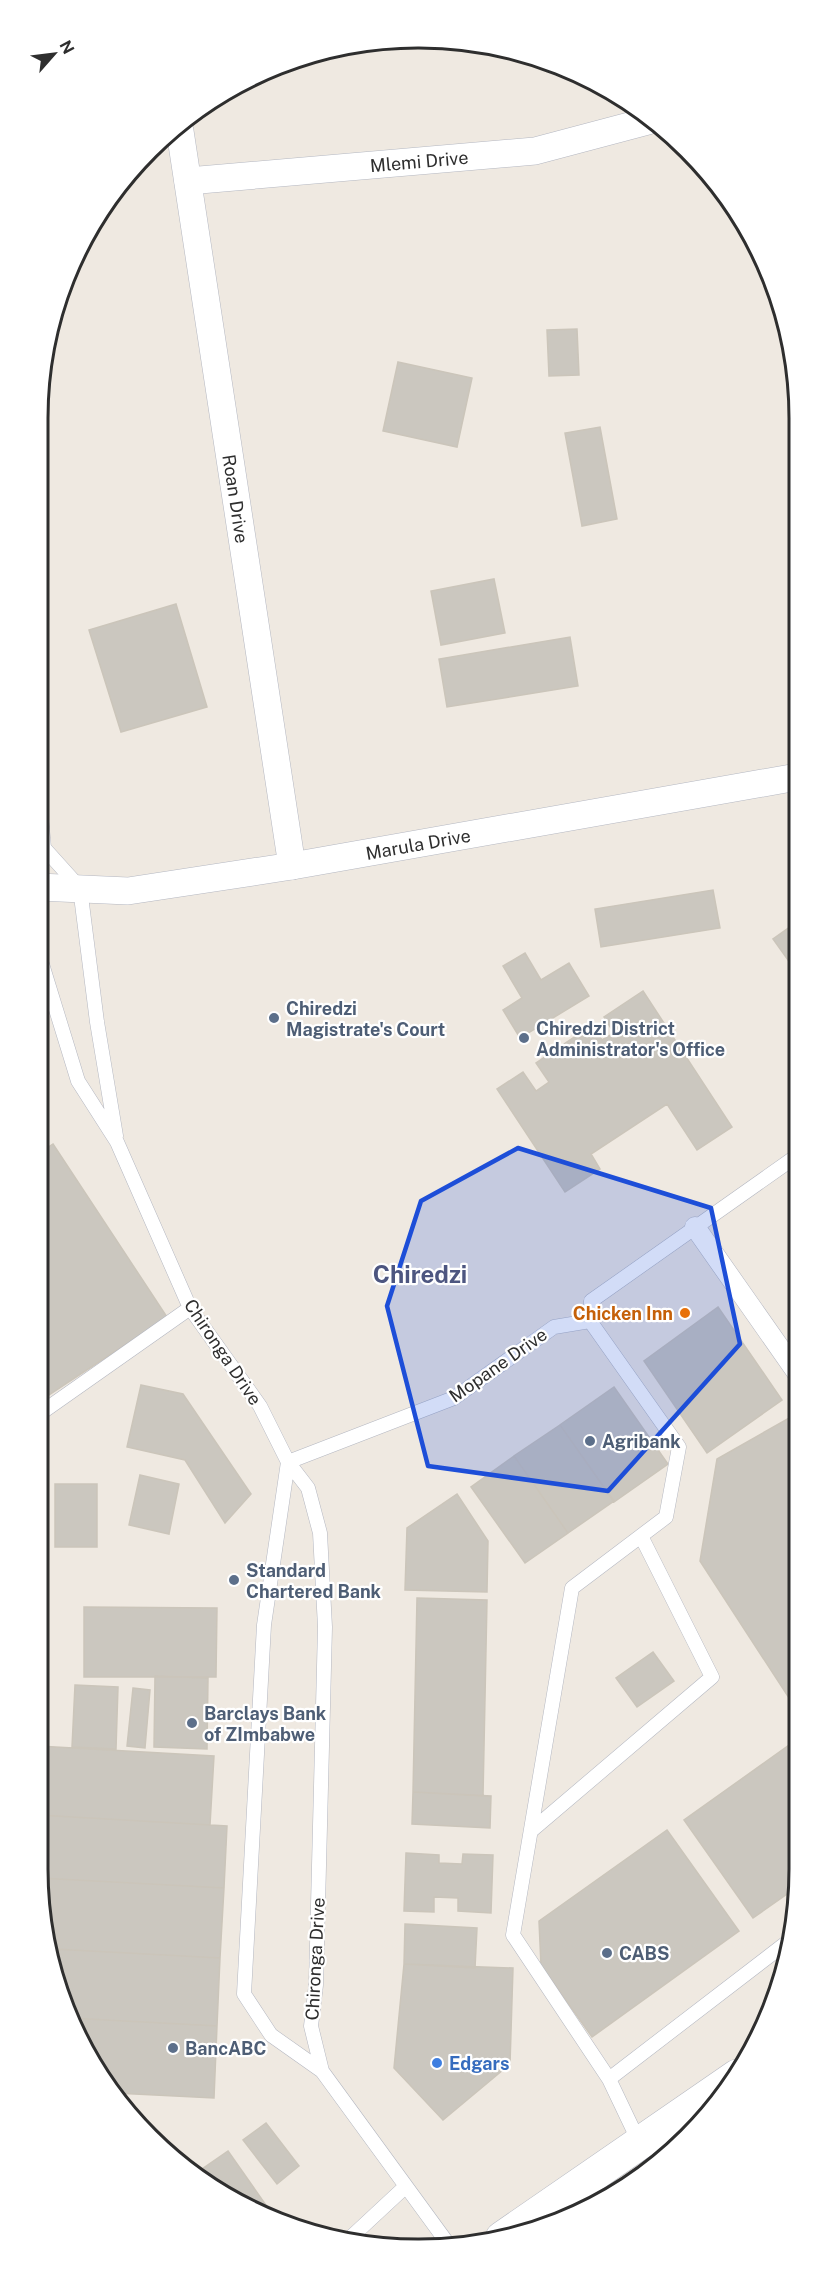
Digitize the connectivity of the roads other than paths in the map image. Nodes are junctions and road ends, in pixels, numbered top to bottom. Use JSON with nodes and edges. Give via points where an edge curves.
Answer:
{"nodes":[{"id":1,"x":641,"y":123,"type":"edge"},
{"id":2,"x":181,"y":135,"type":"edge"},
{"id":3,"x":188,"y":181,"type":"junction"},
{"id":4,"x":789,"y":778,"type":"edge"},
{"id":5,"x":48,"y":852,"type":"edge"},
{"id":6,"x":292,"y":866,"type":"junction"},
{"id":7,"x":48,"y":887,"type":"edge"},
{"id":8,"x":80,"y":888,"type":"junction"},
{"id":9,"x":48,"y":984,"type":"edge"},
{"id":10,"x":117,"y":1142,"type":"junction"},
{"id":11,"x":789,"y":1161,"type":"edge"},
{"id":12,"x":695,"y":1227,"type":"junction"},
{"id":13,"x":190,"y":1308,"type":"junction"},
{"id":14,"x":590,"y":1321,"type":"junction"},
{"id":15,"x":789,"y":1361,"type":"edge"},
{"id":16,"x":48,"y":1408,"type":"edge"},
{"id":17,"x":288,"y":1462,"type":"junction"},
{"id":18,"x":641,"y":1536,"type":"junction"},
{"id":19,"x":531,"y":1832,"type":"junction"},
{"id":20,"x":780,"y":1947,"type":"edge"},
{"id":21,"x":322,"y":2071,"type":"junction"},
{"id":22,"x":609,"y":2079,"type":"junction"},
{"id":23,"x":713,"y":2093,"type":"edge"},
{"id":24,"x":640,"y":2144,"type":"junction"},
{"id":25,"x":405,"y":2187,"type":"junction"},
{"id":26,"x":529,"y":2222,"type":"edge"},
{"id":27,"x":355,"y":2233,"type":"edge"},
{"id":28,"x":444,"y":2238,"type":"edge"}],
"edges":[{"from":1,"to":3,"type":"street","name":"Mlemi Drive","via":[[535,151]]},
{"from":2,"to":3,"type":"street","name":"Roan Drive"},
{"from":3,"to":6,"type":"street","name":"Roan Drive"},
{"from":4,"to":6,"type":"street","name":"Marula Drive"},
{"from":5,"to":8,"type":"lane"},
{"from":6,"to":8,"type":"street","name":"Marula Drive","via":[[128,891]]},
{"from":7,"to":8,"type":"street","name":"Marula Drive"},
{"from":8,"to":10,"type":"lane"},
{"from":9,"to":10,"type":"lane","via":[[78,1081]]},
{"from":10,"to":13,"type":"lane","name":"Chironga Drive"},
{"from":11,"to":12,"type":"lane"},
{"from":12,"to":14,"type":"lane","via":[[591,1300]]},
{"from":12,"to":15,"type":"street"},
{"from":13,"to":16,"type":"lane"},
{"from":13,"to":17,"type":"lane","name":"Chironga Drive","via":[[260,1406]]},
{"from":14,"to":17,"type":"lane","name":"Mopane Drive","via":[[554,1326],[454,1398]]},
{"from":14,"to":18,"type":"lane","via":[[679,1447],[666,1517]]},
{"from":17,"to":21,"type":"lane","name":"Chironga Drive","via":[[308,1488],[320,1533],[325,1627],[316,1985],[311,2026]]},
{"from":17,"to":21,"type":"lane","via":[[264,1625],[244,1994],[271,2035]]},
{"from":18,"to":19,"type":"lane","via":[[572,1588]]},
{"from":18,"to":19,"type":"lane","via":[[712,1677]]},
{"from":19,"to":22,"type":"lane","via":[[513,1935]]},
{"from":20,"to":22,"type":"lane"},
{"from":21,"to":25,"type":"lane"},
{"from":22,"to":24,"type":"lane"},
{"from":23,"to":24,"type":"street"},
{"from":24,"to":26,"type":"street"},
{"from":25,"to":27,"type":"lane"},
{"from":25,"to":28,"type":"lane"}]}
